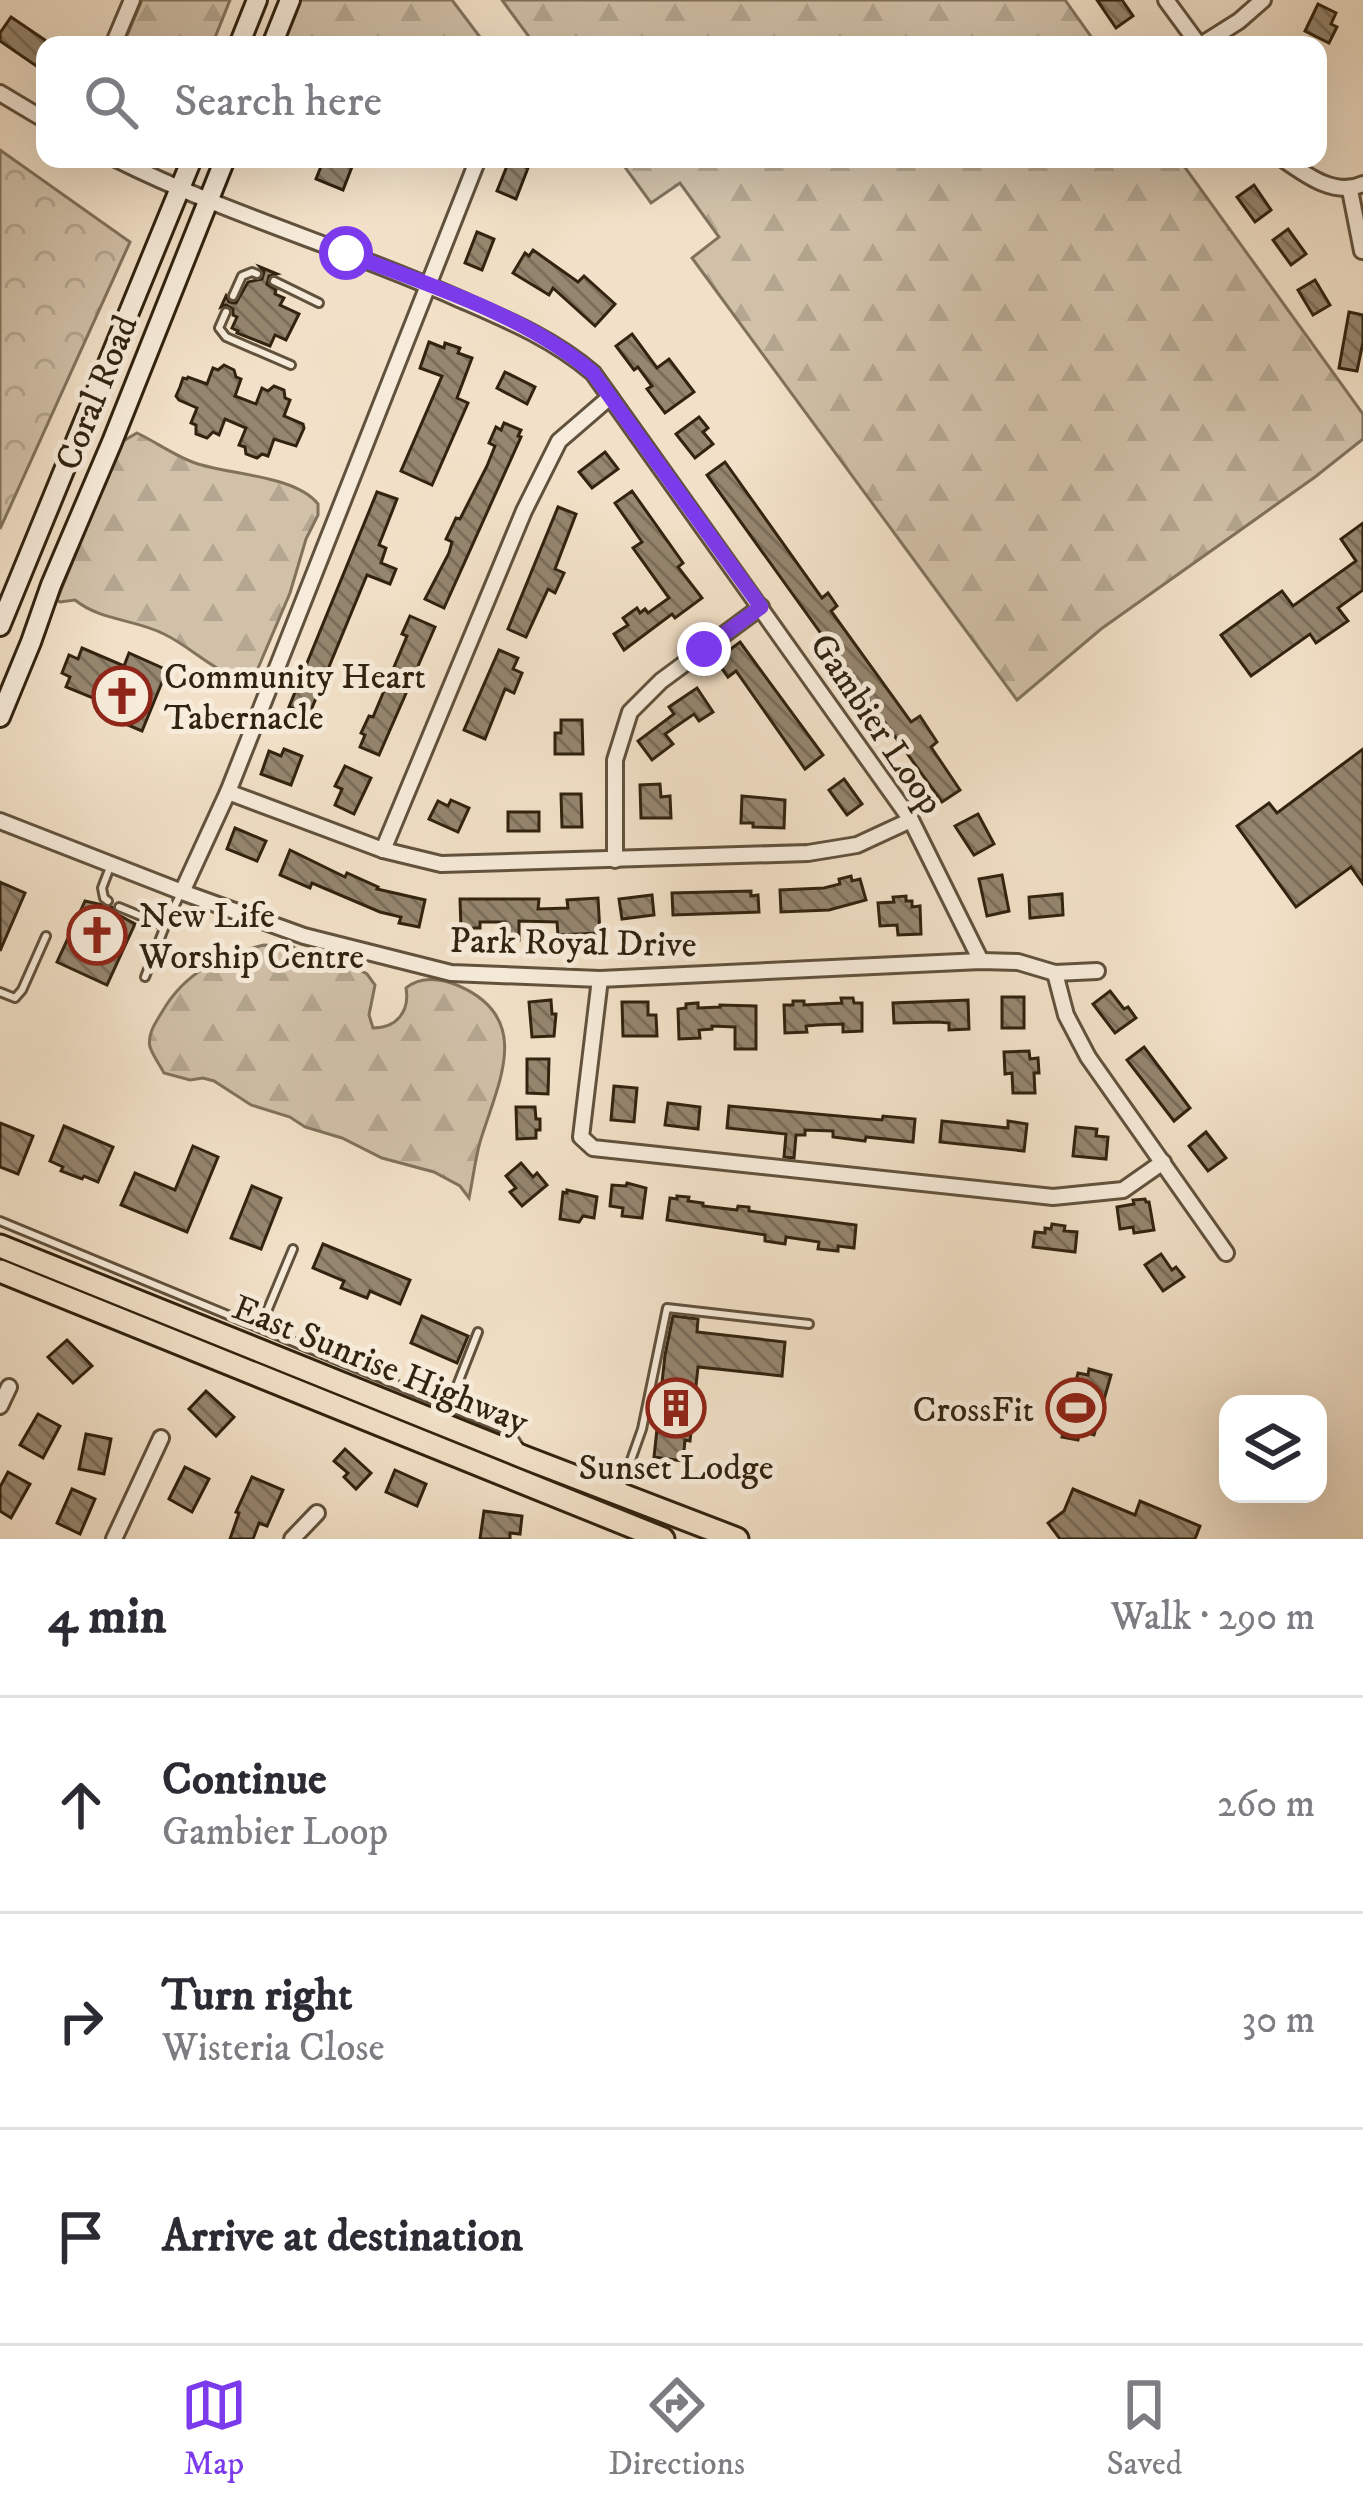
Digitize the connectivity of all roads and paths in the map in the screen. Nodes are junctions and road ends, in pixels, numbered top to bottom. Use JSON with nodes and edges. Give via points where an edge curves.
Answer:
{"nodes":[{"id":1,"x":132,"y":0,"type":"edge"},
{"id":2,"x":257,"y":0,"type":"edge"},
{"id":3,"x":290,"y":0,"type":"edge"},
{"id":4,"x":1166,"y":0,"type":"edge"},
{"id":5,"x":1263,"y":0,"type":"edge"},
{"id":6,"x":117,"y":36,"type":"edge"},
{"id":7,"x":243,"y":36,"type":"edge"},
{"id":8,"x":276,"y":36,"type":"edge"},
{"id":9,"x":1193,"y":36,"type":"edge"},
{"id":10,"x":1215,"y":36,"type":"edge"},
{"id":11,"x":0,"y":93,"type":"edge"},
{"id":12,"x":36,"y":115,"type":"edge"},
{"id":13,"x":135,"y":168,"type":"edge"},
{"id":14,"x":189,"y":168,"type":"edge"},
{"id":15,"x":221,"y":168,"type":"edge"},
{"id":16,"x":474,"y":168,"type":"edge"},
{"id":17,"x":1296,"y":168,"type":"edge"},
{"id":18,"x":1356,"y":187,"type":"edge"},
{"id":19,"x":180,"y":190,"type":"junction"},
{"id":20,"x":208,"y":200,"type":"junction"},
{"id":21,"x":1362,"y":251,"type":"edge"},
{"id":22,"x":257,"y":274,"type":"dead end"},
{"id":23,"x":274,"y":281,"type":"dead end"},
{"id":24,"x":428,"y":285,"type":"junction"},
{"id":25,"x":233,"y":296,"type":"dead end"},
{"id":26,"x":320,"y":303,"type":"dead end"},
{"id":27,"x":226,"y":312,"type":"dead end"},
{"id":28,"x":291,"y":365,"type":"dead end"},
{"id":29,"x":610,"y":397,"type":"junction"},
{"id":30,"x":82,"y":430,"type":"junction"},
{"id":31,"x":112,"y":442,"type":"junction"},
{"id":32,"x":22,"y":573,"type":"junction"},
{"id":33,"x":51,"y":585,"type":"junction"},
{"id":34,"x":761,"y":607,"type":"junction"},
{"id":35,"x":0,"y":626,"type":"edge"},
{"id":36,"x":0,"y":717,"type":"edge"},
{"id":37,"x":228,"y":792,"type":"junction"},
{"id":38,"x":911,"y":820,"type":"junction"},
{"id":39,"x":0,"y":821,"type":"edge"},
{"id":40,"x":383,"y":850,"type":"junction"},
{"id":41,"x":615,"y":860,"type":"junction"},
{"id":42,"x":111,"y":864,"type":"junction"},
{"id":43,"x":182,"y":892,"type":"junction"},
{"id":44,"x":108,"y":901,"type":"dead end"},
{"id":45,"x":119,"y":907,"type":"dead end"},
{"id":46,"x":165,"y":926,"type":"junction"},
{"id":47,"x":46,"y":936,"type":"dead end"},
{"id":48,"x":981,"y":961,"type":"junction"},
{"id":49,"x":1096,"y":971,"type":"dead end"},
{"id":50,"x":1055,"y":973,"type":"junction"},
{"id":51,"x":145,"y":977,"type":"dead end"},
{"id":52,"x":600,"y":980,"type":"junction"},
{"id":53,"x":0,"y":992,"type":"edge"},
{"id":54,"x":1163,"y":1162,"type":"junction"},
{"id":55,"x":0,"y":1221,"type":"edge"},
{"id":56,"x":0,"y":1246,"type":"edge"},
{"id":57,"x":293,"y":1249,"type":"dead end"},
{"id":58,"x":1226,"y":1253,"type":"dead end"},
{"id":59,"x":0,"y":1270,"type":"edge"},
{"id":60,"x":809,"y":1324,"type":"dead end"},
{"id":61,"x":260,"y":1328,"type":"junction"},
{"id":62,"x":478,"y":1332,"type":"dead end"},
{"id":63,"x":9,"y":1388,"type":"dead end"},
{"id":64,"x":0,"y":1406,"type":"edge"},
{"id":65,"x":449,"y":1406,"type":"junction"},
{"id":66,"x":161,"y":1438,"type":"dead end"},
{"id":67,"x":526,"y":1458,"type":"junction"},
{"id":68,"x":620,"y":1493,"type":"junction"},
{"id":69,"x":317,"y":1513,"type":"dead end"},
{"id":70,"x":114,"y":1539,"type":"edge"},
{"id":71,"x":292,"y":1539,"type":"edge"},
{"id":72,"x":663,"y":1539,"type":"edge"},
{"id":73,"x":737,"y":1539,"type":"edge"}],
"edges":[{"from":1,"to":6,"type":"street"},
{"from":2,"to":7,"type":"main road"},
{"from":3,"to":8,"type":"main road"},
{"from":4,"to":9,"type":"street"},
{"from":5,"to":10,"type":"street"},
{"from":11,"to":12,"type":"street"},
{"from":13,"to":19,"type":"street","name":"Gambier Loop"},
{"from":14,"to":19,"type":"main road","name":"Coral Road"},
{"from":15,"to":20,"type":"main road","name":"Coral Road"},
{"from":16,"to":24,"type":"street"},
{"from":17,"to":18,"type":"street","via":[[1316,181]]},
{"from":18,"to":21,"type":"street"},
{"from":19,"to":20,"type":"street","name":"Gambier Loop"},
{"from":19,"to":30,"type":"main road","name":"Coral Road"},
{"from":20,"to":24,"type":"street","name":"Gambier Loop"},
{"from":20,"to":31,"type":"main road","name":"Coral Road"},
{"from":22,"to":25,"type":"lane","via":[[242,276]]},
{"from":23,"to":26,"type":"lane"},
{"from":24,"to":29,"type":"street","name":"Gambier Loop","via":[[568,351]]},
{"from":24,"to":37,"type":"street"},
{"from":27,"to":28,"type":"lane","via":[[219,328],[226,337]]},
{"from":29,"to":34,"type":"street","name":"Gambier Loop"},
{"from":29,"to":40,"type":"street","via":[[559,441]]},
{"from":30,"to":31,"type":"main road"},
{"from":30,"to":32,"type":"main road","name":"Coral Road"},
{"from":31,"to":33,"type":"main road","name":"Coral Road"},
{"from":32,"to":33,"type":"main road"},
{"from":32,"to":35,"type":"main road","name":"Coral Road"},
{"from":33,"to":36,"type":"main road","name":"Coral Road"},
{"from":34,"to":38,"type":"street","name":"Gambier Loop"},
{"from":34,"to":41,"type":"street","via":[[630,712],[615,760]]},
{"from":37,"to":40,"type":"street"},
{"from":37,"to":43,"type":"street"},
{"from":38,"to":41,"type":"street","via":[[857,845],[808,853]]},
{"from":38,"to":48,"type":"street","name":"Gambier Loop"},
{"from":39,"to":42,"type":"street","name":"Park Royal Drive"},
{"from":40,"to":41,"type":"street","via":[[441,864]]},
{"from":42,"to":43,"type":"street","name":"Park Royal Drive"},
{"from":42,"to":44,"type":"lane","via":[[102,888]]},
{"from":43,"to":46,"type":"lane"},
{"from":43,"to":52,"type":"street","name":"Park Royal Drive","via":[[304,936],[451,973]]},
{"from":45,"to":46,"type":"lane"},
{"from":46,"to":51,"type":"lane"},
{"from":47,"to":53,"type":"lane","via":[[22,990],[15,998]]},
{"from":48,"to":50,"type":"street","name":"Park Royal Drive"},
{"from":48,"to":52,"type":"street","name":"Park Royal Drive"},
{"from":49,"to":50,"type":"street","name":"Park Royal Drive"},
{"from":50,"to":54,"type":"street","via":[[1088,1057]]},
{"from":52,"to":54,"type":"street","via":[[581,1137],[593,1148],[1053,1197],[1123,1190]]},
{"from":54,"to":58,"type":"street"},
{"from":55,"to":61,"type":"lane"},
{"from":56,"to":67,"type":"main road","name":"East Sunrise Highway"},
{"from":57,"to":61,"type":"lane"},
{"from":59,"to":72,"type":"main road","name":"East Sunrise Highway"},
{"from":60,"to":68,"type":"lane","via":[[667,1308]]},
{"from":61,"to":65,"type":"lane"},
{"from":62,"to":65,"type":"lane"},
{"from":63,"to":64,"type":"street"},
{"from":65,"to":67,"type":"lane","via":[[509,1431]]},
{"from":66,"to":70,"type":"street"},
{"from":67,"to":68,"type":"main road","name":"East Sunrise Highway"},
{"from":68,"to":73,"type":"main road","name":"East Sunrise Highway"},
{"from":69,"to":71,"type":"street"}]}
